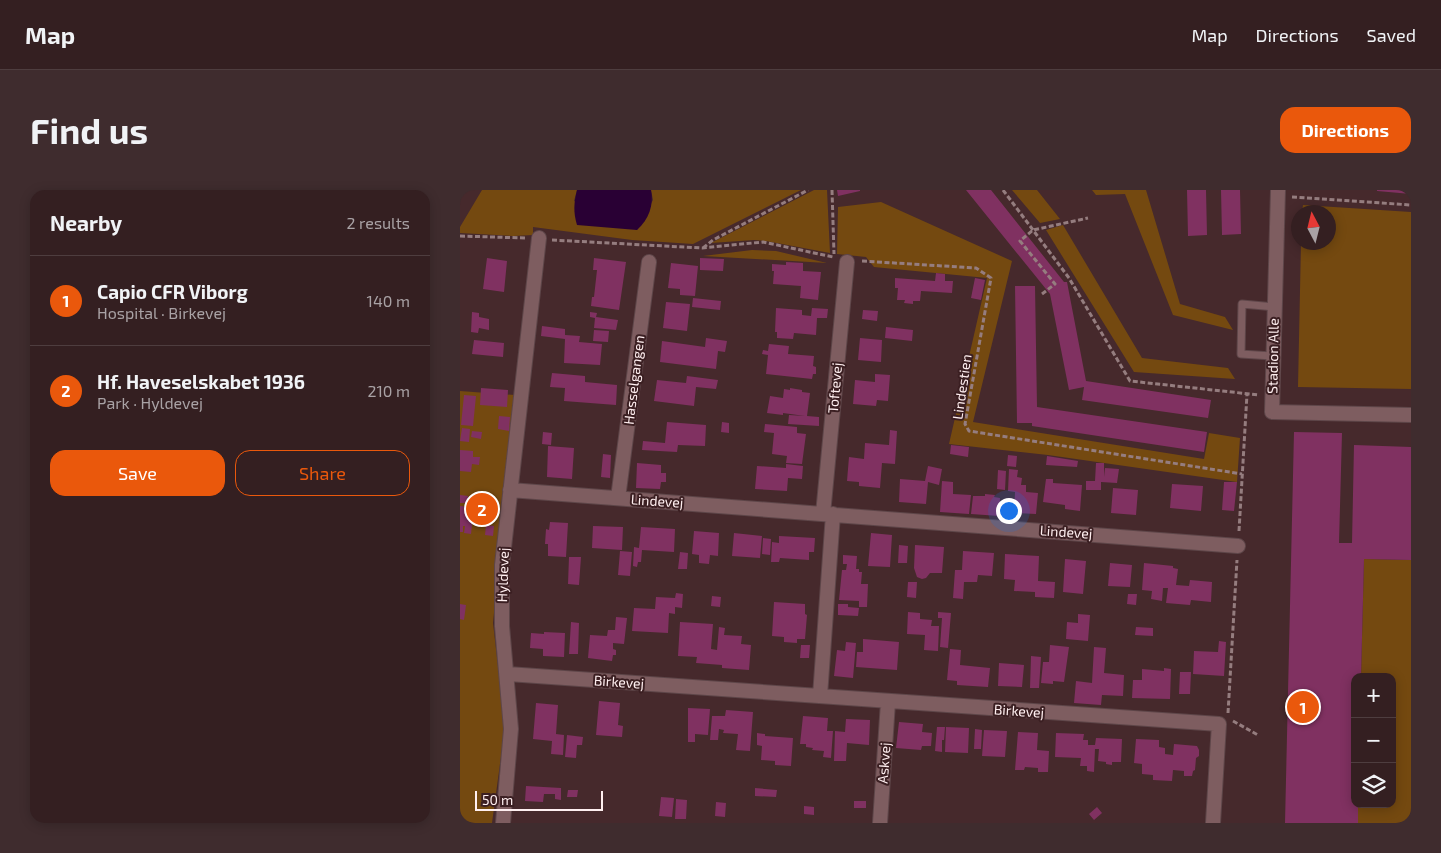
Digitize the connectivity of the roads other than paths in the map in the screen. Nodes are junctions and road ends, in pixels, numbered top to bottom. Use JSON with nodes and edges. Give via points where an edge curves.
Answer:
{"nodes":[{"id":1,"x":1278,"y":193,"type":"edge"},
{"id":2,"x":539,"y":238,"type":"road end"},
{"id":3,"x":840,"y":259,"type":"road end"},
{"id":4,"x":649,"y":262,"type":"dead end"},
{"id":5,"x":1275,"y":307,"type":"junction"},
{"id":6,"x":1273,"y":356,"type":"junction"},
{"id":7,"x":1411,"y":415,"type":"edge"},
{"id":8,"x":510,"y":490,"type":"junction"},
{"id":9,"x":618,"y":498,"type":"junction"},
{"id":10,"x":828,"y":514,"type":"junction"},
{"id":11,"x":1238,"y":546,"type":"dead end"},
{"id":12,"x":507,"y":674,"type":"junction"},
{"id":13,"x":820,"y":696,"type":"junction"},
{"id":14,"x":888,"y":702,"type":"junction"},
{"id":15,"x":503,"y":823,"type":"edge"},
{"id":16,"x":880,"y":823,"type":"edge"},
{"id":17,"x":1213,"y":823,"type":"edge"}],
"edges":[{"from":1,"to":5,"type":"street","name":"Stadion Alle"},
{"from":2,"to":8,"type":"street","name":"Hyldevej"},
{"from":3,"to":10,"type":"street","name":"Toftevej"},
{"from":4,"to":9,"type":"street","name":"Hasselgangen"},
{"from":5,"to":6,"type":"street","name":"Stadion Alle"},
{"from":5,"to":6,"type":"lane","via":[[1242,304],[1241,354]]},
{"from":6,"to":7,"type":"street","name":"Stadion Alle","via":[[1272,412]]},
{"from":8,"to":9,"type":"street","name":"Lindevej"},
{"from":8,"to":12,"type":"street","name":"Hyldevej","via":[[502,565],[502,626]]},
{"from":9,"to":10,"type":"street","name":"Lindevej"},
{"from":10,"to":11,"type":"street","name":"Lindevej"},
{"from":10,"to":13,"type":"street"},
{"from":12,"to":13,"type":"street","name":"Birkevej"},
{"from":12,"to":15,"type":"street","name":"Hyldevej","via":[[510,728]]},
{"from":13,"to":14,"type":"street","name":"Birkevej"},
{"from":14,"to":16,"type":"street","name":"Askvej"},
{"from":14,"to":17,"type":"street","name":"Birkevej","via":[[1223,721]]}]}
